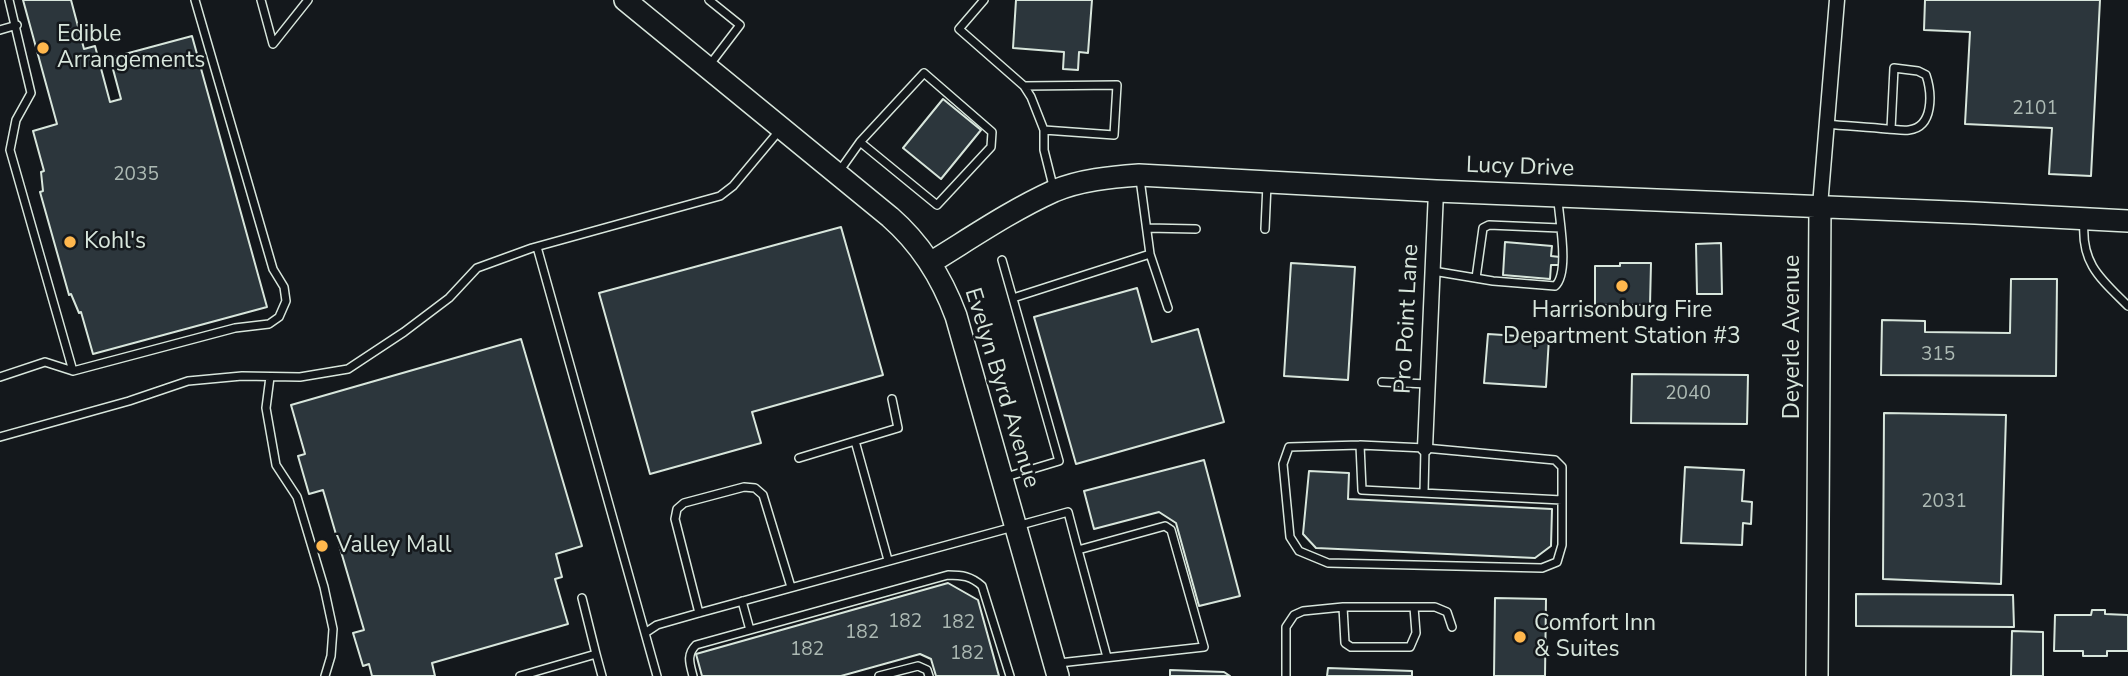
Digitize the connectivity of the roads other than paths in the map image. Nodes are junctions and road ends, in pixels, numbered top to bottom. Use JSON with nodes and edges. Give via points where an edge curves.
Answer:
{"nodes":[{"id":1,"x":9,"y":0,"type":"edge"},
{"id":2,"x":195,"y":0,"type":"edge"},
{"id":3,"x":261,"y":0,"type":"edge"},
{"id":4,"x":308,"y":0,"type":"edge"},
{"id":5,"x":625,"y":0,"type":"edge"},
{"id":6,"x":709,"y":0,"type":"edge"},
{"id":7,"x":984,"y":0,"type":"edge"},
{"id":8,"x":1837,"y":0,"type":"edge"},
{"id":9,"x":16,"y":25,"type":"junction"},
{"id":10,"x":0,"y":30,"type":"edge"},
{"id":11,"x":708,"y":67,"type":"junction"},
{"id":12,"x":1024,"y":86,"type":"junction"},
{"id":13,"x":1826,"y":124,"type":"junction"},
{"id":14,"x":782,"y":128,"type":"junction"},
{"id":15,"x":1891,"y":129,"type":"junction"},
{"id":16,"x":1044,"y":130,"type":"junction"},
{"id":17,"x":860,"y":142,"type":"junction"},
{"id":18,"x":837,"y":173,"type":"junction"},
{"id":19,"x":1139,"y":175,"type":"junction"},
{"id":20,"x":1267,"y":182,"type":"junction"},
{"id":21,"x":1055,"y":191,"type":"junction"},
{"id":22,"x":1436,"y":191,"type":"junction"},
{"id":23,"x":1558,"y":196,"type":"junction"},
{"id":24,"x":1820,"y":206,"type":"junction"},
{"id":25,"x":2085,"y":219,"type":"junction"},
{"id":26,"x":2128,"y":221,"type":"edge"},
{"id":27,"x":1147,"y":228,"type":"junction"},
{"id":28,"x":1560,"y":228,"type":"junction"},
{"id":29,"x":1195,"y":229,"type":"dead end"},
{"id":30,"x":1265,"y":229,"type":"dead end"},
{"id":31,"x":537,"y":247,"type":"junction"},
{"id":32,"x":1150,"y":254,"type":"junction"},
{"id":33,"x":1002,"y":260,"type":"dead end"},
{"id":34,"x":930,"y":263,"type":"junction"},
{"id":35,"x":1433,"y":271,"type":"junction"},
{"id":36,"x":1476,"y":278,"type":"junction"},
{"id":37,"x":1013,"y":298,"type":"junction"},
{"id":38,"x":2128,"y":306,"type":"edge"},
{"id":39,"x":1168,"y":309,"type":"dead end"},
{"id":40,"x":73,"y":371,"type":"junction"},
{"id":41,"x":0,"y":377,"type":"edge"},
{"id":42,"x":270,"y":377,"type":"junction"},
{"id":43,"x":1382,"y":382,"type":"dead end"},
{"id":44,"x":1428,"y":384,"type":"junction"},
{"id":45,"x":892,"y":399,"type":"dead end"},
{"id":46,"x":0,"y":437,"type":"edge"},
{"id":47,"x":855,"y":442,"type":"junction"},
{"id":48,"x":1360,"y":445,"type":"junction"},
{"id":49,"x":1425,"y":448,"type":"junction"},
{"id":50,"x":799,"y":457,"type":"dead end"},
{"id":51,"x":1002,"y":479,"type":"junction"},
{"id":52,"x":1424,"y":493,"type":"junction"},
{"id":53,"x":1562,"y":500,"type":"junction"},
{"id":54,"x":1015,"y":526,"type":"junction"},
{"id":55,"x":1078,"y":550,"type":"junction"},
{"id":56,"x":888,"y":560,"type":"junction"},
{"id":57,"x":791,"y":587,"type":"junction"},
{"id":58,"x":582,"y":598,"type":"dead end"},
{"id":59,"x":742,"y":601,"type":"junction"},
{"id":60,"x":1343,"y":607,"type":"junction"},
{"id":61,"x":1414,"y":607,"type":"junction"},
{"id":62,"x":699,"y":613,"type":"junction"},
{"id":63,"x":1452,"y":627,"type":"dead end"},
{"id":64,"x":750,"y":630,"type":"junction"},
{"id":65,"x":645,"y":633,"type":"junction"},
{"id":66,"x":596,"y":654,"type":"junction"},
{"id":67,"x":1107,"y":657,"type":"junction"},
{"id":68,"x":1056,"y":670,"type":"edge"},
{"id":69,"x":325,"y":676,"type":"edge"},
{"id":70,"x":520,"y":676,"type":"edge"},
{"id":71,"x":602,"y":676,"type":"edge"},
{"id":72,"x":657,"y":676,"type":"edge"},
{"id":73,"x":693,"y":676,"type":"edge"},
{"id":74,"x":879,"y":676,"type":"edge"},
{"id":75,"x":929,"y":676,"type":"edge"},
{"id":76,"x":1010,"y":676,"type":"edge"},
{"id":77,"x":1286,"y":676,"type":"edge"},
{"id":78,"x":1817,"y":676,"type":"edge"}],
"edges":[{"from":1,"to":9,"type":"lane"},
{"from":2,"to":40,"type":"lane","via":[[273,269],[286,292],[285,305],[279,317],[268,324],[235,328]]},
{"from":3,"to":4,"type":"lane","via":[[273,44]]},
{"from":5,"to":11,"type":"street","name":"Evelyn Byrd Avenue"},
{"from":6,"to":11,"type":"lane","via":[[740,25]]},
{"from":7,"to":12,"type":"lane","via":[[959,29]]},
{"from":8,"to":13,"type":"street","name":"Deyerle Avenue"},
{"from":9,"to":10,"type":"lane"},
{"from":9,"to":40,"type":"lane","via":[[31,93],[16,120],[10,150]]},
{"from":11,"to":14,"type":"street","name":"Evelyn Byrd Avenue"},
{"from":12,"to":16,"type":"lane"},
{"from":12,"to":16,"type":"lane","via":[[1117,85],[1115,135]]},
{"from":13,"to":15,"type":"lane"},
{"from":13,"to":24,"type":"street","name":"Deyerle Avenue"},
{"from":14,"to":18,"type":"street","name":"Evelyn Byrd Avenue"},
{"from":14,"to":31,"type":"lane","via":[[720,196]]},
{"from":15,"to":15,"type":"lane","via":[[1910,131],[1928,117],[1926,75],[1894,68]]},
{"from":16,"to":21,"type":"lane","via":[[1044,150]]},
{"from":17,"to":17,"type":"lane","via":[[924,73],[992,132],[991,147],[937,205]]},
{"from":17,"to":18,"type":"lane"},
{"from":18,"to":34,"type":"street","name":"Evelyn Byrd Avenue","via":[[898,224]]},
{"from":19,"to":20,"type":"street","name":"Lucy Drive"},
{"from":19,"to":21,"type":"street","name":"Lucy Drive"},
{"from":19,"to":27,"type":"lane"},
{"from":20,"to":22,"type":"street","name":"Lucy Drive"},
{"from":20,"to":30,"type":"lane"},
{"from":21,"to":34,"type":"street","name":"Lucy Drive"},
{"from":22,"to":23,"type":"street","name":"Lucy Drive"},
{"from":22,"to":35,"type":"street","name":"Pro Point Lane"},
{"from":23,"to":24,"type":"street","name":"Lucy Drive"},
{"from":23,"to":28,"type":"lane"},
{"from":24,"to":25,"type":"street","name":"Lucy Drive"},
{"from":24,"to":78,"type":"street","name":"Deyerle Avenue"},
{"from":25,"to":26,"type":"street","name":"Lucy Drive"},
{"from":25,"to":38,"type":"lane","via":[[2083,240],[2091,263],[2100,279]]},
{"from":27,"to":29,"type":"lane"},
{"from":27,"to":32,"type":"lane"},
{"from":28,"to":36,"type":"lane","via":[[1483,228]]},
{"from":28,"to":36,"type":"lane","via":[[1559,284]]},
{"from":31,"to":42,"type":"lane","via":[[477,268],[449,298],[348,369]]},
{"from":31,"to":65,"type":"lane"},
{"from":32,"to":37,"type":"lane"},
{"from":32,"to":39,"type":"lane"},
{"from":33,"to":37,"type":"lane"},
{"from":34,"to":51,"type":"street","name":"Evelyn Byrd Avenue","via":[[956,316]]},
{"from":35,"to":36,"type":"lane"},
{"from":35,"to":44,"type":"street","name":"Pro Point Lane"},
{"from":37,"to":51,"type":"lane","via":[[1059,461]]},
{"from":40,"to":41,"type":"lane","via":[[45,362]]},
{"from":42,"to":46,"type":"lane","via":[[188,381]]},
{"from":42,"to":69,"type":"lane","via":[[266,408],[276,465],[297,497],[333,629]]},
{"from":43,"to":44,"type":"lane"},
{"from":44,"to":49,"type":"street","name":"Pro Point Lane"},
{"from":45,"to":47,"type":"lane","via":[[898,428]]},
{"from":47,"to":50,"type":"lane"},
{"from":47,"to":56,"type":"lane"},
{"from":48,"to":49,"type":"lane"},
{"from":48,"to":52,"type":"lane","via":[[1362,490]]},
{"from":48,"to":53,"type":"lane","via":[[1289,447],[1283,464],[1290,537],[1299,551],[1328,563],[1542,568],[1556,562],[1562,545]]},
{"from":49,"to":52,"type":"lane"},
{"from":49,"to":53,"type":"lane","via":[[1555,460],[1562,467]]},
{"from":51,"to":54,"type":"street","name":"Evelyn Byrd Avenue"},
{"from":52,"to":53,"type":"lane"},
{"from":54,"to":55,"type":"lane","via":[[1068,512]]},
{"from":54,"to":56,"type":"lane"},
{"from":54,"to":68,"type":"street","name":"Evelyn Byrd Avenue"},
{"from":55,"to":67,"type":"lane"},
{"from":55,"to":67,"type":"lane","via":[[1165,526],[1171,530],[1204,647]]},
{"from":56,"to":57,"type":"lane"},
{"from":57,"to":59,"type":"lane"},
{"from":57,"to":62,"type":"lane","via":[[763,495],[755,488],[684,503],[675,519]]},
{"from":58,"to":66,"type":"lane"},
{"from":59,"to":62,"type":"lane"},
{"from":59,"to":64,"type":"lane"},
{"from":60,"to":61,"type":"lane"},
{"from":60,"to":61,"type":"lane","via":[[1345,643],[1351,647],[1410,647],[1416,633]]},
{"from":60,"to":77,"type":"lane","via":[[1294,615],[1286,627]]},
{"from":61,"to":63,"type":"lane","via":[[1447,612]]},
{"from":62,"to":65,"type":"lane"},
{"from":64,"to":73,"type":"lane","via":[[696,645],[689,659]]},
{"from":64,"to":76,"type":"lane","via":[[948,575],[962,575],[982,586]]},
{"from":65,"to":72,"type":"lane"},
{"from":66,"to":70,"type":"lane"},
{"from":66,"to":71,"type":"lane"},
{"from":67,"to":68,"type":"lane"},
{"from":74,"to":75,"type":"lane","via":[[918,666]]}]}
